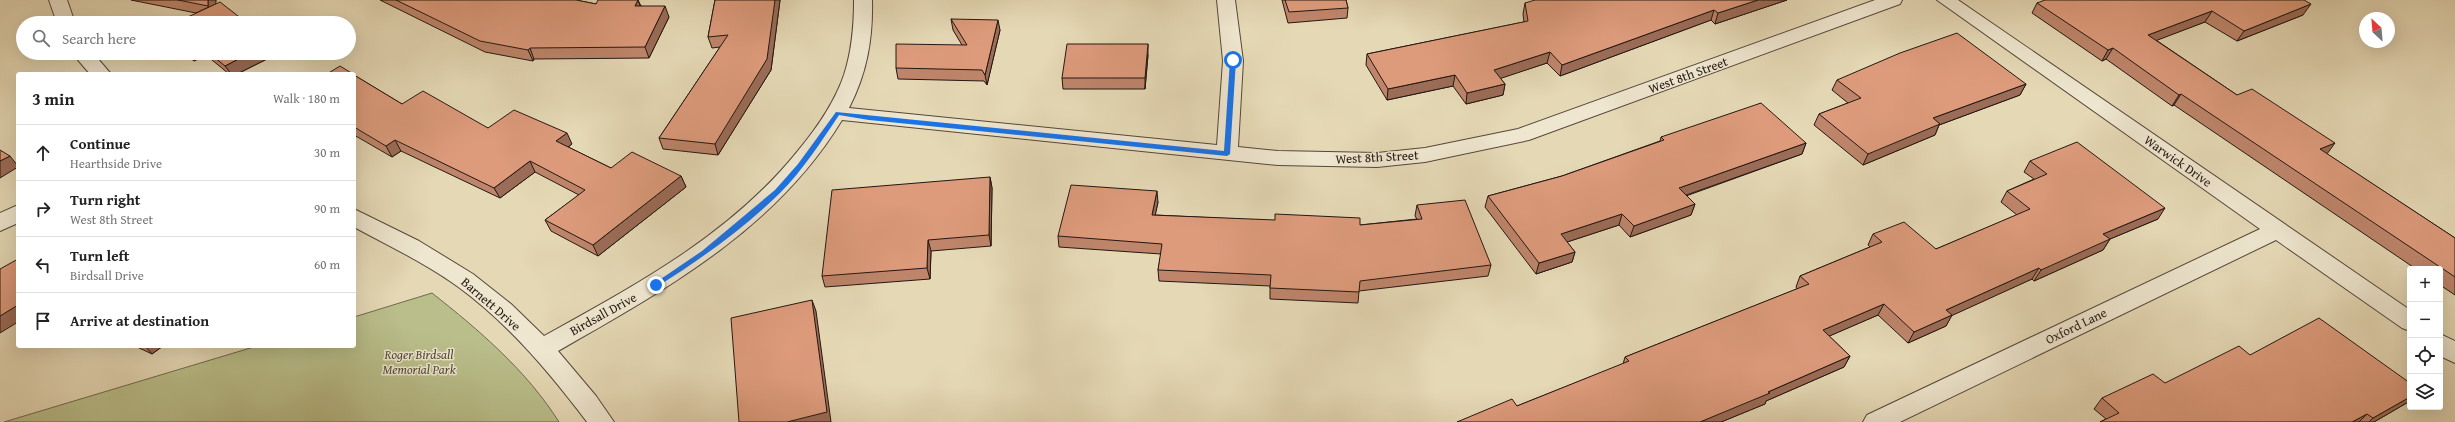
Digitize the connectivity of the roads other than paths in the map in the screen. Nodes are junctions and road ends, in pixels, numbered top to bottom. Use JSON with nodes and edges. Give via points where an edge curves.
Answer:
{"nodes":[{"id":1,"x":58,"y":0,"type":"edge"},
{"id":2,"x":863,"y":0,"type":"edge"},
{"id":3,"x":1226,"y":0,"type":"edge"},
{"id":4,"x":1893,"y":0,"type":"edge"},
{"id":5,"x":1946,"y":0,"type":"edge"},
{"id":6,"x":64,"y":16,"type":"edge"},
{"id":7,"x":88,"y":60,"type":"edge"},
{"id":8,"x":99,"y":72,"type":"edge"},
{"id":9,"x":838,"y":113,"type":"junction"},
{"id":10,"x":1227,"y":154,"type":"junction"},
{"id":11,"x":16,"y":214,"type":"edge"},
{"id":12,"x":356,"y":218,"type":"edge"},
{"id":13,"x":0,"y":223,"type":"edge"},
{"id":14,"x":2277,"y":230,"type":"junction"},
{"id":15,"x":2407,"y":320,"type":"edge"},
{"id":16,"x":2443,"y":345,"type":"edge"},
{"id":17,"x":541,"y":349,"type":"junction"},
{"id":18,"x":2455,"y":354,"type":"edge"},
{"id":19,"x":601,"y":422,"type":"edge"},
{"id":20,"x":1876,"y":422,"type":"edge"}],
"edges":[{"from":1,"to":6,"type":"street"},
{"from":2,"to":9,"type":"street","name":"Birdsall Drive","via":[[864,27],[859,55],[851,83]]},
{"from":3,"to":10,"type":"street","via":[[1233,60]]},
{"from":4,"to":10,"type":"street","name":"West 8th Street","via":[[1522,135],[1501,140],[1425,155],[1377,160]]},
{"from":5,"to":14,"type":"street","name":"Warwick Drive"},
{"from":7,"to":8,"type":"street"},
{"from":9,"to":10,"type":"street","name":"West 8th Street"},
{"from":9,"to":17,"type":"street","name":"Birdsall Drive","via":[[778,191],[704,253],[656,285]]},
{"from":11,"to":13,"type":"street"},
{"from":12,"to":17,"type":"street","name":"Barnett Drive","via":[[465,280]]},
{"from":14,"to":15,"type":"street","name":"Warwick Drive"},
{"from":14,"to":20,"type":"street","name":"Oxford Lane"},
{"from":16,"to":18,"type":"street"},
{"from":17,"to":19,"type":"street","name":"Barnett Drive","via":[[579,392]]}]}
